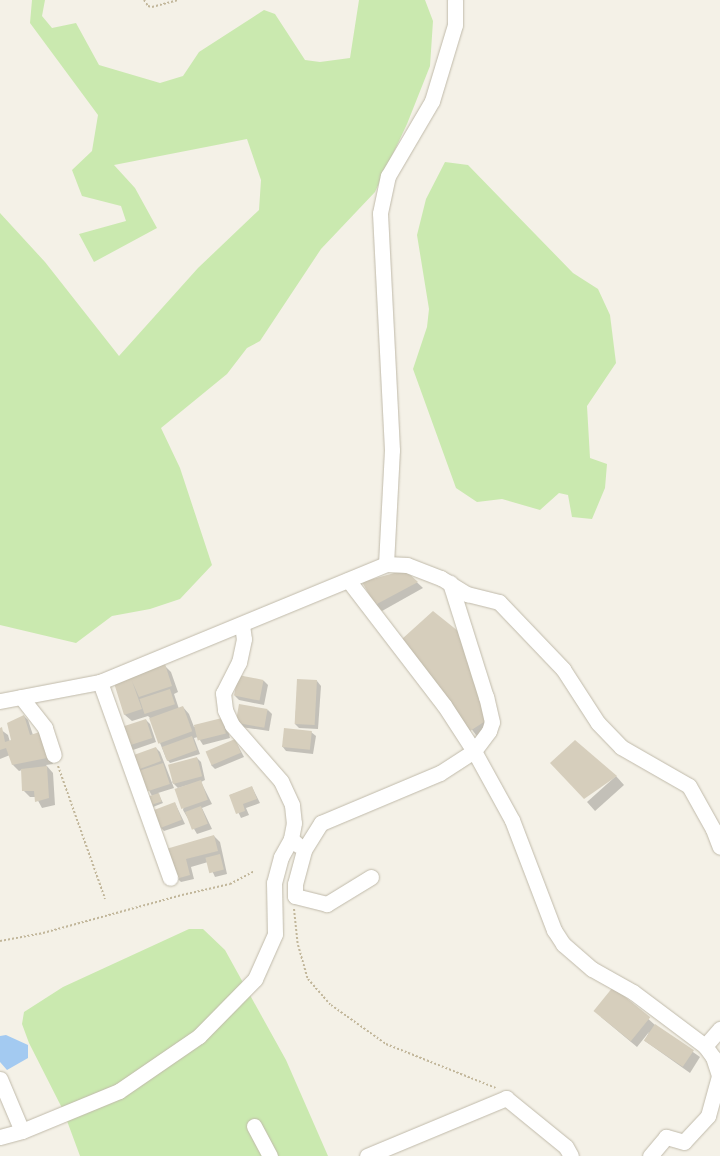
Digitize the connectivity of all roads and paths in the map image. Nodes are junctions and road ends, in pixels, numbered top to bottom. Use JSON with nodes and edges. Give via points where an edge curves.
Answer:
{"nodes":[{"id":1,"x":144,"y":0,"type":"edge"},
{"id":2,"x":178,"y":0,"type":"edge"},
{"id":3,"x":455,"y":0,"type":"edge"},
{"id":4,"x":386,"y":564,"type":"junction"},
{"id":5,"x":348,"y":580,"type":"junction"},
{"id":6,"x":450,"y":583,"type":"junction"},
{"id":7,"x":242,"y":625,"type":"junction"},
{"id":8,"x":100,"y":682,"type":"junction"},
{"id":9,"x":21,"y":697,"type":"junction"},
{"id":10,"x":0,"y":701,"type":"edge"},
{"id":11,"x":474,"y":751,"type":"junction"},
{"id":12,"x":54,"y":755,"type":"joint"},
{"id":13,"x":292,"y":840,"type":"junction"},
{"id":14,"x":720,"y":846,"type":"edge"},
{"id":15,"x":304,"y":850,"type":"junction"},
{"id":16,"x":254,"y":871,"type":"dead end"},
{"id":17,"x":370,"y":877,"type":"dead end"},
{"id":18,"x":170,"y":878,"type":"dead end"},
{"id":19,"x":295,"y":896,"type":"junction"},
{"id":20,"x":105,"y":899,"type":"dead end"},
{"id":21,"x":0,"y":941,"type":"edge"},
{"id":22,"x":720,"y":1029,"type":"edge"},
{"id":23,"x":705,"y":1046,"type":"junction"},
{"id":24,"x":0,"y":1079,"type":"edge"},
{"id":25,"x":506,"y":1098,"type":"junction"},
{"id":26,"x":254,"y":1126,"type":"dead end"},
{"id":27,"x":22,"y":1131,"type":"junction"},
{"id":28,"x":0,"y":1136,"type":"edge"},
{"id":29,"x":270,"y":1156,"type":"edge"},
{"id":30,"x":366,"y":1156,"type":"edge"},
{"id":31,"x":572,"y":1156,"type":"edge"},
{"id":32,"x":650,"y":1156,"type":"edge"}],
"edges":[{"from":1,"to":2,"type":"path","via":[[152,7]]},
{"from":3,"to":4,"type":"street","via":[[454,25],[432,100],[388,176],[380,213],[392,450]]},
{"from":4,"to":5,"type":"street"},
{"from":4,"to":6,"type":"street","via":[[407,565]]},
{"from":5,"to":7,"type":"street"},
{"from":5,"to":11,"type":"street","via":[[444,705]]},
{"from":6,"to":11,"type":"street","via":[[492,722],[489,732]]},
{"from":6,"to":14,"type":"street","via":[[467,594],[499,602],[563,669],[598,723],[621,747],[689,786],[714,829]]},
{"from":7,"to":8,"type":"street"},
{"from":7,"to":13,"type":"street","via":[[244,639],[239,662],[224,693],[225,710],[232,725],[281,781],[292,805]]},
{"from":8,"to":9,"type":"street"},
{"from":8,"to":18,"type":"street"},
{"from":9,"to":10,"type":"street"},
{"from":9,"to":12,"type":"street","via":[[45,728]]},
{"from":11,"to":15,"type":"street","via":[[440,773],[321,822]]},
{"from":11,"to":23,"type":"street","via":[[512,820],[554,930],[563,944],[592,969],[633,992]]},
{"from":12,"to":20,"type":"path"},
{"from":13,"to":15,"type":"street"},
{"from":13,"to":27,"type":"street","via":[[281,857],[274,883],[275,934],[255,979],[199,1036],[119,1091]]},
{"from":15,"to":19,"type":"street","via":[[295,884]]},
{"from":16,"to":21,"type":"path","via":[[230,884],[43,933]]},
{"from":17,"to":19,"type":"street","via":[[327,904]]},
{"from":19,"to":25,"type":"path","via":[[293,913],[298,945],[308,979],[331,1005],[386,1044],[476,1078],[499,1089]]},
{"from":22,"to":23,"type":"street"},
{"from":23,"to":32,"type":"street","via":[[713,1057],[719,1076],[708,1116],[684,1142],[666,1137]]},
{"from":24,"to":27,"type":"street"},
{"from":25,"to":30,"type":"street"},
{"from":25,"to":31,"type":"street","via":[[566,1147]]},
{"from":26,"to":29,"type":"street"},
{"from":27,"to":28,"type":"street"}]}
